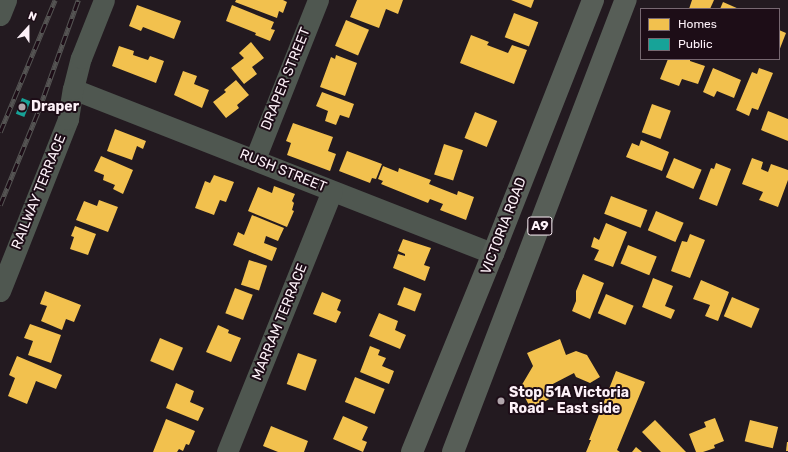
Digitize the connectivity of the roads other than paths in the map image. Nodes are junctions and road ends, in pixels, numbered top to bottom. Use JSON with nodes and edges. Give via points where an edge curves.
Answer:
{"nodes":[{"id":1,"x":6,"y":0,"type":"edge"},
{"id":2,"x":104,"y":0,"type":"edge"},
{"id":3,"x":318,"y":0,"type":"edge"},
{"id":4,"x":593,"y":0,"type":"edge"},
{"id":5,"x":626,"y":0,"type":"edge"},
{"id":6,"x":0,"y":15,"type":"edge"},
{"id":7,"x":73,"y":88,"type":"junction"},
{"id":8,"x":581,"y":117,"type":"junction"},
{"id":9,"x":545,"y":121,"type":"junction"},
{"id":10,"x":255,"y":159,"type":"junction"},
{"id":11,"x":332,"y":191,"type":"junction"},
{"id":12,"x":493,"y":254,"type":"junction"},
{"id":13,"x":0,"y":291,"type":"edge"},
{"id":14,"x":228,"y":452,"type":"edge"},
{"id":15,"x":412,"y":452,"type":"edge"},
{"id":16,"x":453,"y":452,"type":"edge"}],
"edges":[{"from":1,"to":6,"type":"street"},
{"from":2,"to":7,"type":"street","name":"RAILWAY TERRACE","via":[[81,58]]},
{"from":3,"to":10,"type":"street","name":"DRAPER STREET"},
{"from":4,"to":9,"type":"highway","name":"VICTORIA ROAD","number":"A9"},
{"from":5,"to":8,"type":"highway","number":"A9"},
{"from":7,"to":10,"type":"street","name":"RUSH STREET"},
{"from":7,"to":13,"type":"street","name":"RAILWAY TERRACE","via":[[68,119]]},
{"from":8,"to":9,"type":"highway","via":[[569,125],[555,127]]},
{"from":8,"to":16,"type":"highway","number":"A9"},
{"from":9,"to":12,"type":"highway","name":"VICTORIA ROAD","number":"A9"},
{"from":10,"to":11,"type":"street","name":"RUSH STREET"},
{"from":11,"to":12,"type":"street","name":"RUSH STREET"},
{"from":11,"to":14,"type":"street","name":"MARRAM TERRACE"},
{"from":12,"to":15,"type":"highway","name":"VICTORIA ROAD","number":"A9"}]}
